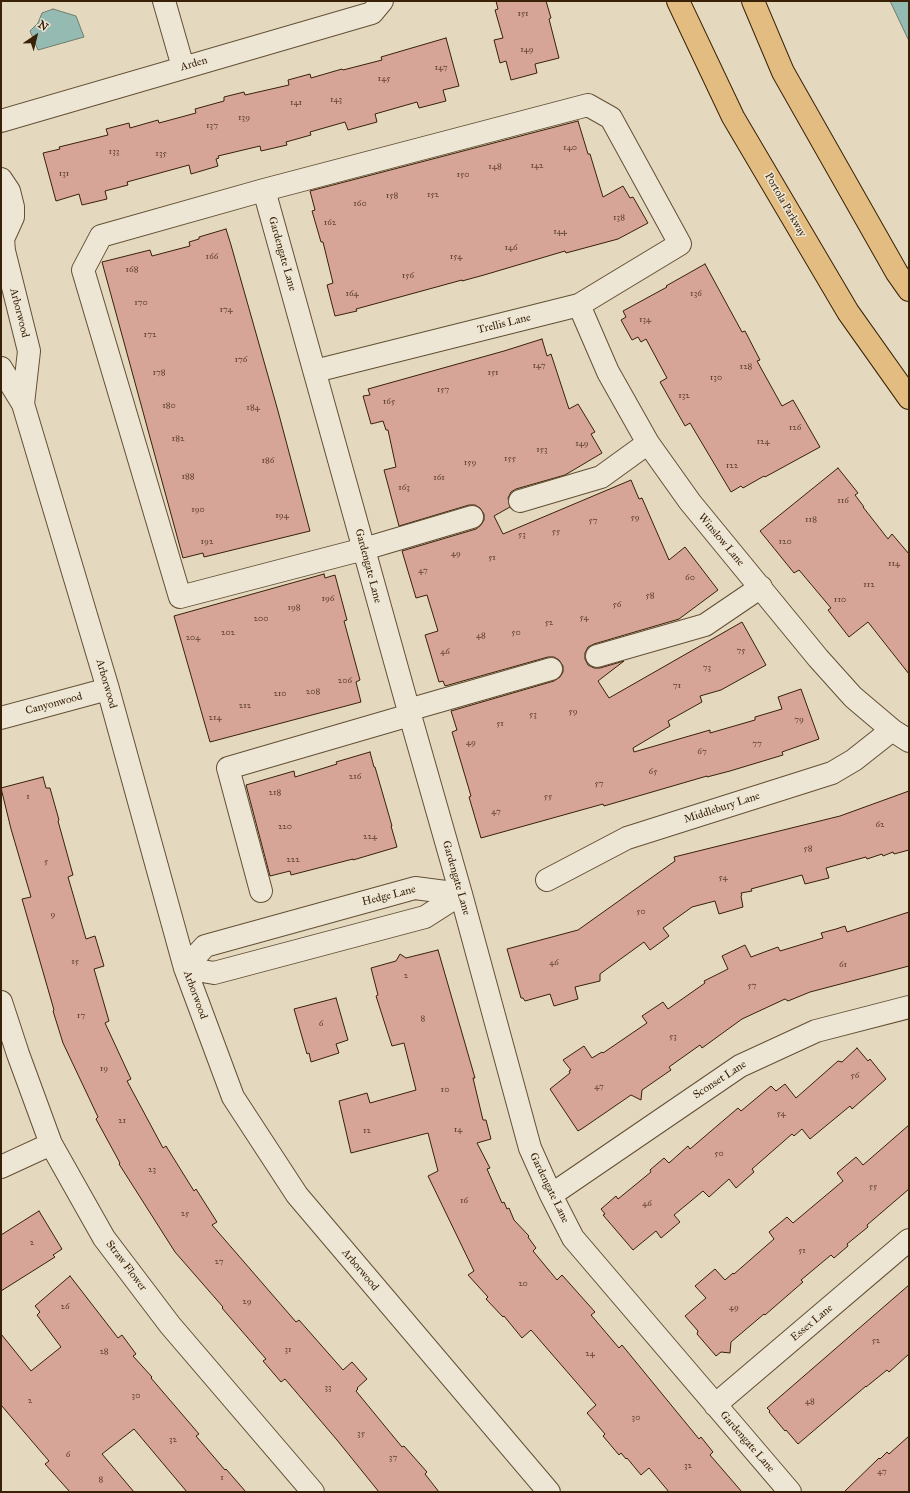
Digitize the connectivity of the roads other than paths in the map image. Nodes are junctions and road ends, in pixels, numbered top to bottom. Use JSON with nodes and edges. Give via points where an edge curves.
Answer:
{"nodes":[{"id":1,"x":164,"y":1,"type":"edge"},
{"id":2,"x":382,"y":1,"type":"edge"},
{"id":3,"x":678,"y":1,"type":"edge"},
{"id":4,"x":753,"y":1,"type":"edge"},
{"id":5,"x":183,"y":67,"type":"junction"},
{"id":6,"x":1,"y":121,"type":"edge"},
{"id":7,"x":1,"y":179,"type":"edge"},
{"id":8,"x":264,"y":190,"type":"junction"},
{"id":9,"x":909,"y":290,"type":"edge"},
{"id":10,"x":579,"y":305,"type":"junction"},
{"id":11,"x":1,"y":368,"type":"edge"},
{"id":12,"x":315,"y":371,"type":"junction"},
{"id":13,"x":909,"y":398,"type":"edge"},
{"id":14,"x":23,"y":404,"type":"junction"},
{"id":15,"x":648,"y":443,"type":"junction"},
{"id":16,"x":520,"y":501,"type":"dead end"},
{"id":17,"x":472,"y":516,"type":"dead end"},
{"id":18,"x":364,"y":549,"type":"junction"},
{"id":19,"x":761,"y":588,"type":"junction"},
{"id":20,"x":597,"y":656,"type":"dead end"},
{"id":21,"x":551,"y":669,"type":"dead end"},
{"id":22,"x":108,"y":689,"type":"junction"},
{"id":23,"x":409,"y":713,"type":"junction"},
{"id":24,"x":1,"y":718,"type":"edge"},
{"id":25,"x":901,"y":736,"type":"edge"},
{"id":26,"x":547,"y":880,"type":"dead end"},
{"id":27,"x":262,"y":891,"type":"dead end"},
{"id":28,"x":461,"y":894,"type":"junction"},
{"id":29,"x":185,"y":968,"type":"junction"},
{"id":30,"x":1,"y":1002,"type":"edge"},
{"id":31,"x":909,"y":1007,"type":"edge"},
{"id":32,"x":51,"y":1144,"type":"junction"},
{"id":33,"x":1,"y":1167,"type":"edge"},
{"id":34,"x":551,"y":1195,"type":"junction"},
{"id":35,"x":909,"y":1240,"type":"edge"},
{"id":36,"x":715,"y":1405,"type":"junction"},
{"id":37,"x":313,"y":1492,"type":"edge"},
{"id":38,"x":549,"y":1492,"type":"edge"},
{"id":39,"x":790,"y":1492,"type":"edge"}],
"edges":[{"from":1,"to":5,"type":"street"},
{"from":2,"to":5,"type":"street","name":"Arden","via":[[372,14]]},
{"from":3,"to":13,"type":"main road","name":"Portola Parkway","via":[[733,117],[848,312]]},
{"from":4,"to":9,"type":"main road","via":[[783,72]]},
{"from":5,"to":6,"type":"street","name":"Arden"},
{"from":7,"to":14,"type":"street","name":"Arborwood","via":[[9,191],[13,207],[13,217],[3,239],[4,251],[29,351]]},
{"from":8,"to":10,"type":"street","name":"Trellis Lane","via":[[588,105],[611,118],[680,244]]},
{"from":8,"to":12,"type":"street","name":"Gardengate Lane"},
{"from":8,"to":18,"type":"street","via":[[100,236],[83,270],[180,597]]},
{"from":10,"to":12,"type":"street","name":"Trellis Lane"},
{"from":10,"to":15,"type":"street","name":"Winslow Lane","via":[[608,372]]},
{"from":11,"to":14,"type":"street","name":"Arborwood"},
{"from":12,"to":18,"type":"street","name":"Gardengate Lane"},
{"from":14,"to":22,"type":"street","name":"Arborwood"},
{"from":15,"to":16,"type":"street","via":[[601,477]]},
{"from":15,"to":19,"type":"street","name":"Winslow Lane","via":[[690,502]]},
{"from":17,"to":18,"type":"street"},
{"from":18,"to":23,"type":"street","name":"Gardengate Lane"},
{"from":19,"to":20,"type":"street","via":[[705,625]]},
{"from":19,"to":25,"type":"street","name":"Winslow Lane","via":[[853,697]]},
{"from":21,"to":23,"type":"street"},
{"from":22,"to":24,"type":"street","name":"Canyonwood"},
{"from":22,"to":29,"type":"street","name":"Arborwood"},
{"from":23,"to":27,"type":"street","via":[[228,768]]},
{"from":23,"to":28,"type":"street","name":"Gardengate Lane"},
{"from":25,"to":26,"type":"street","name":"Middlebury Lane","via":[[832,773],[627,838]]},
{"from":28,"to":29,"type":"street","via":[[425,917],[214,973]]},
{"from":28,"to":29,"type":"street","name":"Hedge Lane","via":[[415,888],[205,946]]},
{"from":28,"to":34,"type":"street","name":"Gardengate Lane","via":[[530,1148]]},
{"from":29,"to":38,"type":"street","name":"Arborwood","via":[[233,1097],[297,1195]]},
{"from":30,"to":32,"type":"street","name":"Straw Flower"},
{"from":31,"to":34,"type":"street","name":"Sconset Lane","via":[[816,1031],[740,1066]]},
{"from":32,"to":33,"type":"street"},
{"from":32,"to":37,"type":"street","name":"Straw Flower","via":[[104,1238],[170,1325]]},
{"from":34,"to":36,"type":"street","name":"Gardengate Lane","via":[[574,1238]]},
{"from":35,"to":36,"type":"street","name":"Essex Lane"},
{"from":36,"to":39,"type":"street","name":"Gardengate Lane"}]}
